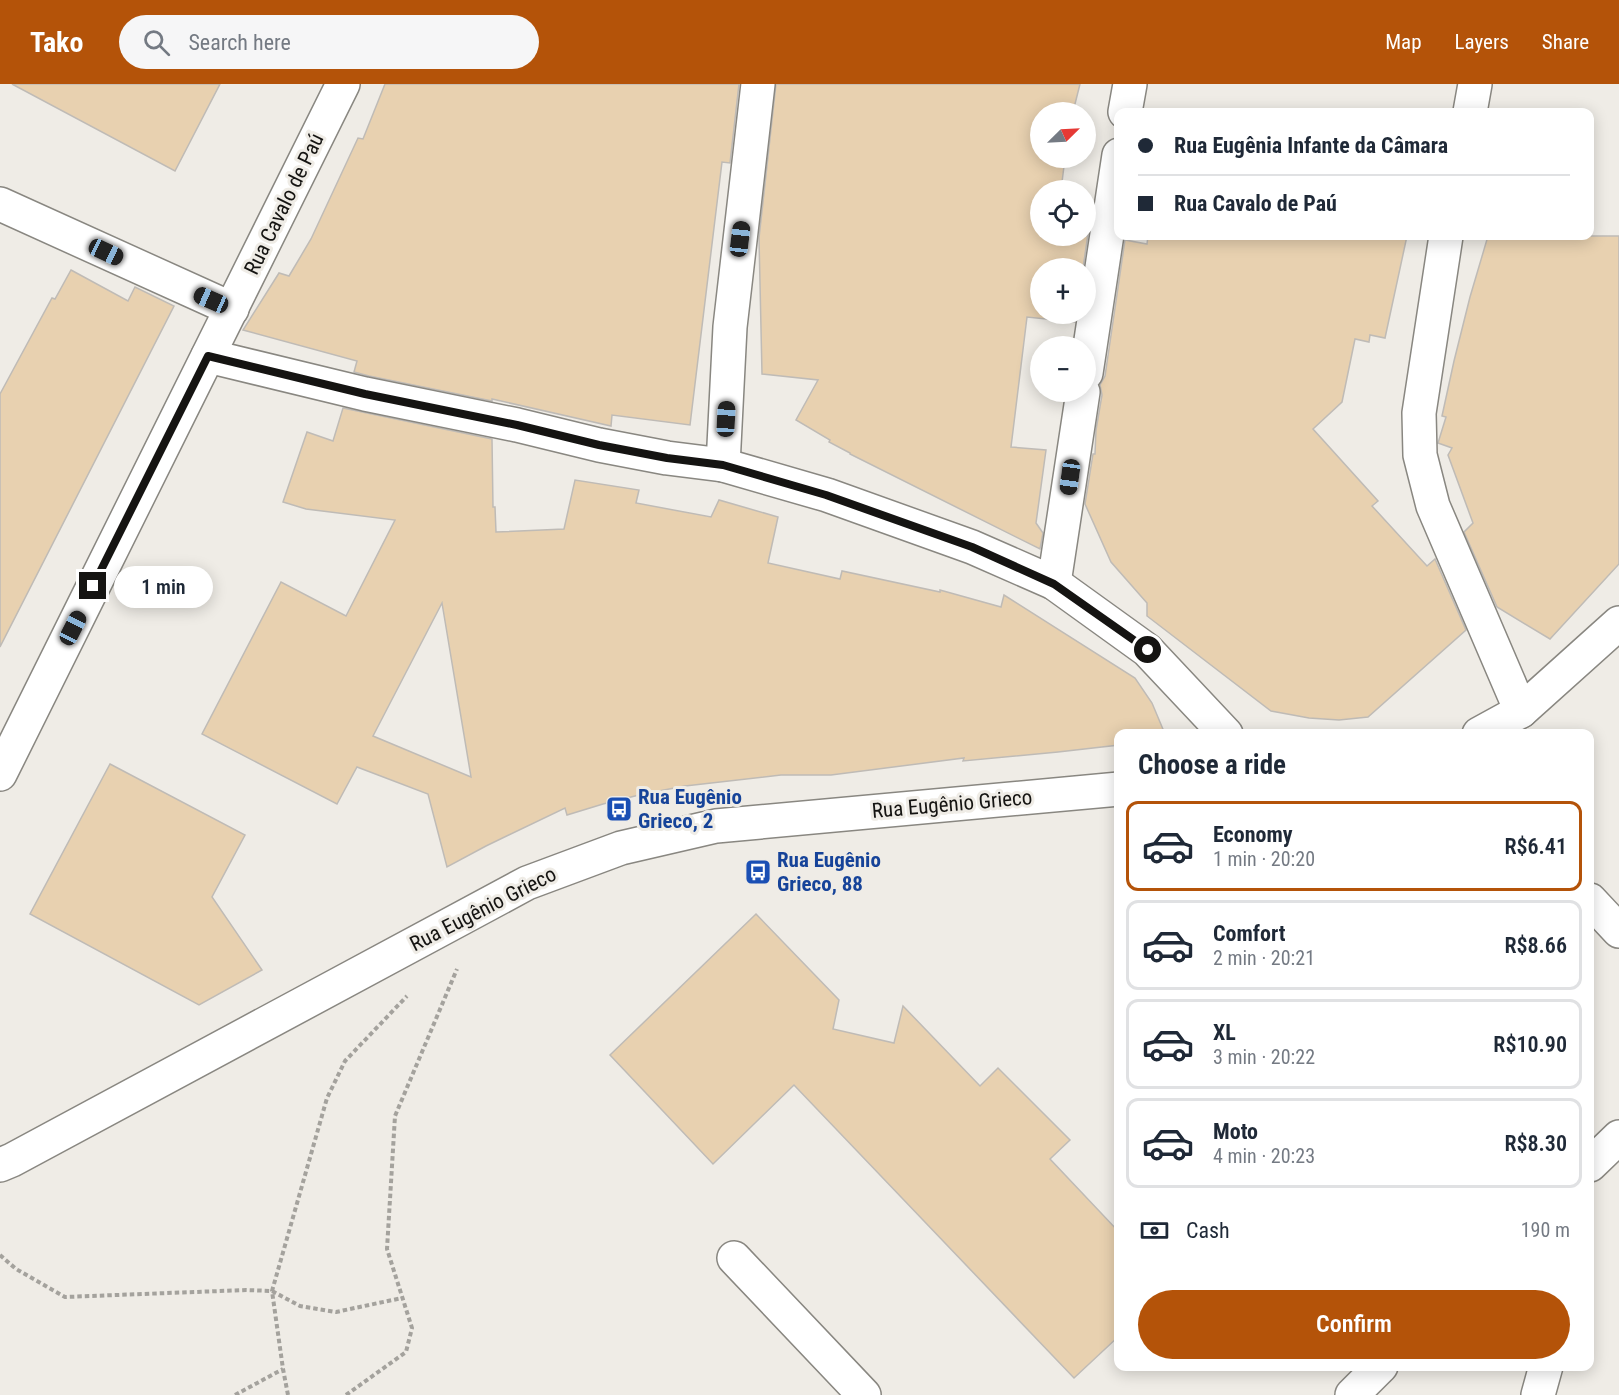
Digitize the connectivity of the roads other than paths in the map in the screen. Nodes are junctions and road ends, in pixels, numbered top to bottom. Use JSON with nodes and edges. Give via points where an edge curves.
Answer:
{"nodes":[{"id":1,"x":343,"y":84,"type":"edge"},
{"id":2,"x":758,"y":84,"type":"edge"},
{"id":3,"x":1130,"y":84,"type":"edge"},
{"id":4,"x":1475,"y":84,"type":"edge"},
{"id":5,"x":1126,"y":108,"type":"edge"},
{"id":6,"x":1471,"y":108,"type":"edge"},
{"id":7,"x":1114,"y":188,"type":"edge"},
{"id":8,"x":0,"y":204,"type":"edge"},
{"id":9,"x":1445,"y":240,"type":"edge"},
{"id":10,"x":232,"y":309,"type":"junction"},
{"id":11,"x":1092,"y":336,"type":"edge"},
{"id":12,"x":208,"y":356,"type":"junction"},
{"id":13,"x":1081,"y":402,"type":"edge"},
{"id":14,"x":723,"y":465,"type":"junction"},
{"id":15,"x":1054,"y":584,"type":"junction"},
{"id":16,"x":1619,"y":623,"type":"edge"},
{"id":17,"x":1521,"y":711,"type":"junction"},
{"id":18,"x":1221,"y":729,"type":"edge"},
{"id":19,"x":1488,"y":729,"type":"edge"},
{"id":20,"x":0,"y":774,"type":"edge"},
{"id":21,"x":1114,"y":789,"type":"edge"},
{"id":22,"x":1594,"y":904,"type":"edge"},
{"id":23,"x":1619,"y":931,"type":"edge"},
{"id":24,"x":1619,"y":1137,"type":"edge"},
{"id":25,"x":1594,"y":1161,"type":"edge"},
{"id":26,"x":0,"y":1165,"type":"edge"},
{"id":27,"x":734,"y":1258,"type":"dead end"},
{"id":28,"x":1376,"y":1371,"type":"edge"},
{"id":29,"x":1545,"y":1371,"type":"edge"},
{"id":30,"x":864,"y":1395,"type":"edge"},
{"id":31,"x":1352,"y":1395,"type":"edge"},
{"id":32,"x":1538,"y":1395,"type":"edge"}],
"edges":[{"from":1,"to":10,"type":"street","name":"Rua Cavalo de Paú"},
{"from":2,"to":14,"type":"street","via":[[730,327]]},
{"from":3,"to":5,"type":"street"},
{"from":4,"to":6,"type":"street"},
{"from":7,"to":11,"type":"street"},
{"from":8,"to":10,"type":"street"},
{"from":9,"to":17,"type":"street","via":[[1419,413],[1420,454],[1433,506]]},
{"from":10,"to":12,"type":"street","name":"Rua Cavalo de Paú"},
{"from":12,"to":14,"type":"street","via":[[599,445]]},
{"from":12,"to":20,"type":"street","name":"Rua Cavalo de Paú"},
{"from":13,"to":15,"type":"street"},
{"from":14,"to":15,"type":"street","via":[[826,495],[950,539]]},
{"from":15,"to":18,"type":"street","via":[[1148,650]]},
{"from":16,"to":17,"type":"street"},
{"from":17,"to":19,"type":"street"},
{"from":21,"to":26,"type":"street","name":"Rua Eugênio Grieco","via":[[716,826],[621,848],[527,883]]},
{"from":22,"to":23,"type":"street"},
{"from":24,"to":25,"type":"street"},
{"from":27,"to":30,"type":"street"},
{"from":28,"to":31,"type":"street"},
{"from":29,"to":32,"type":"street"}]}
